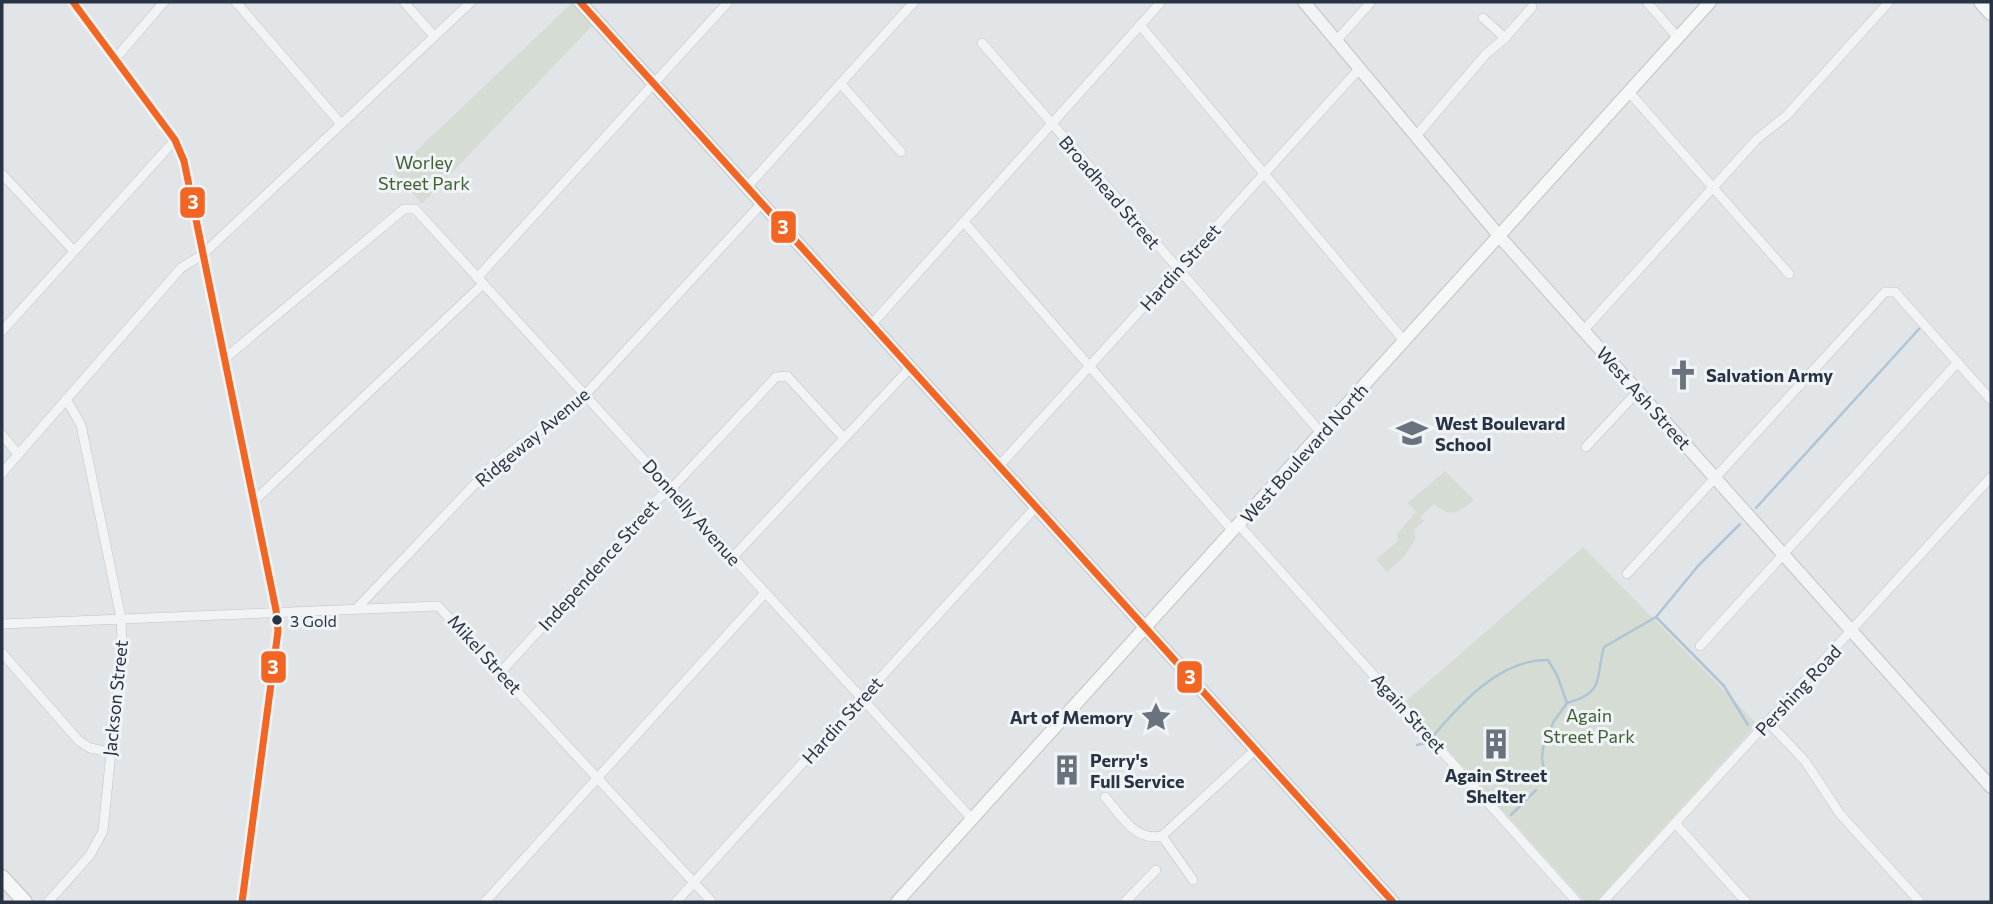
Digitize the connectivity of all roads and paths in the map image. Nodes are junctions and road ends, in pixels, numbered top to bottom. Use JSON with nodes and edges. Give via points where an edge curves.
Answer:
{"nodes":[{"id":1,"x":73,"y":2,"type":"edge"},
{"id":2,"x":164,"y":2,"type":"edge"},
{"id":3,"x":236,"y":2,"type":"edge"},
{"id":4,"x":404,"y":2,"type":"edge"},
{"id":5,"x":471,"y":2,"type":"edge"},
{"id":6,"x":580,"y":2,"type":"edge"},
{"id":7,"x":728,"y":2,"type":"edge"},
{"id":8,"x":914,"y":2,"type":"edge"},
{"id":9,"x":1161,"y":2,"type":"edge"},
{"id":10,"x":1304,"y":2,"type":"edge"},
{"id":11,"x":1371,"y":2,"type":"edge"},
{"id":12,"x":1647,"y":2,"type":"edge"},
{"id":13,"x":1710,"y":2,"type":"edge"},
{"id":14,"x":1889,"y":2,"type":"edge"},
{"id":15,"x":1982,"y":2,"type":"edge"},
{"id":16,"x":1532,"y":7,"type":"dead end"},
{"id":17,"x":1991,"y":13,"type":"edge"},
{"id":18,"x":1483,"y":18,"type":"dead end"},
{"id":19,"x":1140,"y":25,"type":"junction"},
{"id":20,"x":434,"y":36,"type":"junction"},
{"id":21,"x":1505,"y":38,"type":"junction"},
{"id":22,"x":1678,"y":38,"type":"junction"},
{"id":23,"x":1336,"y":40,"type":"junction"},
{"id":24,"x":982,"y":43,"type":"dead end"},
{"id":25,"x":115,"y":59,"type":"junction"},
{"id":26,"x":1360,"y":68,"type":"junction"},
{"id":27,"x":841,"y":83,"type":"junction"},
{"id":28,"x":654,"y":85,"type":"junction"},
{"id":29,"x":1629,"y":92,"type":"junction"},
{"id":30,"x":341,"y":124,"type":"junction"},
{"id":31,"x":1051,"y":125,"type":"junction"},
{"id":32,"x":1416,"y":136,"type":"junction"},
{"id":33,"x":175,"y":140,"type":"junction"},
{"id":34,"x":901,"y":152,"type":"dead end"},
{"id":35,"x":2,"y":174,"type":"edge"},
{"id":36,"x":1265,"y":174,"type":"junction"},
{"id":37,"x":747,"y":187,"type":"junction"},
{"id":38,"x":1714,"y":187,"type":"junction"},
{"id":39,"x":762,"y":204,"type":"junction"},
{"id":40,"x":964,"y":222,"type":"junction"},
{"id":41,"x":1500,"y":237,"type":"junction"},
{"id":42,"x":74,"y":251,"type":"junction"},
{"id":43,"x":202,"y":255,"type":"junction"},
{"id":44,"x":1178,"y":270,"type":"junction"},
{"id":45,"x":1789,"y":274,"type":"dead end"},
{"id":46,"x":480,"y":281,"type":"junction"},
{"id":47,"x":871,"y":325,"type":"junction"},
{"id":48,"x":2,"y":331,"type":"edge"},
{"id":49,"x":1583,"y":331,"type":"junction"},
{"id":50,"x":1405,"y":342,"type":"junction"},
{"id":51,"x":224,"y":359,"type":"junction"},
{"id":52,"x":1958,"y":362,"type":"junction"},
{"id":53,"x":1091,"y":366,"type":"junction"},
{"id":54,"x":910,"y":368,"type":"junction"},
{"id":55,"x":1638,"y":390,"type":"junction"},
{"id":56,"x":584,"y":396,"type":"junction"},
{"id":57,"x":66,"y":399,"type":"junction"},
{"id":58,"x":1991,"y":400,"type":"edge"},
{"id":59,"x":2,"y":435,"type":"edge"},
{"id":60,"x":1322,"y":435,"type":"junction"},
{"id":61,"x":844,"y":438,"type":"junction"},
{"id":62,"x":1586,"y":447,"type":"dead end"},
{"id":63,"x":18,"y":454,"type":"junction"},
{"id":64,"x":999,"y":466,"type":"junction"},
{"id":65,"x":2,"y":473,"type":"edge"},
{"id":66,"x":1715,"y":477,"type":"junction"},
{"id":67,"x":1991,"y":477,"type":"edge"},
{"id":68,"x":671,"y":489,"type":"junction"},
{"id":69,"x":254,"y":502,"type":"junction"},
{"id":70,"x":1036,"y":507,"type":"junction"},
{"id":71,"x":1236,"y":528,"type":"junction"},
{"id":72,"x":1784,"y":556,"type":"junction"},
{"id":73,"x":733,"y":557,"type":"junction"},
{"id":74,"x":1626,"y":575,"type":"dead end"},
{"id":75,"x":765,"y":593,"type":"junction"},
{"id":76,"x":358,"y":607,"type":"junction"},
{"id":77,"x":276,"y":610,"type":"junction"},
{"id":78,"x":121,"y":618,"type":"junction"},
{"id":79,"x":2,"y":624,"type":"edge"},
{"id":80,"x":1146,"y":628,"type":"junction"},
{"id":81,"x":1852,"y":631,"type":"junction"},
{"id":82,"x":1700,"y":646,"type":"dead end"},
{"id":83,"x":2,"y":653,"type":"edge"},
{"id":84,"x":501,"y":673,"type":"junction"},
{"id":85,"x":861,"y":699,"type":"junction"},
{"id":86,"x":1768,"y":722,"type":"junction"},
{"id":87,"x":1255,"y":750,"type":"junction"},
{"id":88,"x":109,"y":752,"type":"junction"},
{"id":89,"x":598,"y":777,"type":"junction"},
{"id":90,"x":1991,"y":787,"type":"edge"},
{"id":91,"x":1105,"y":797,"type":"dead end"},
{"id":92,"x":972,"y":819,"type":"junction"},
{"id":93,"x":1675,"y":823,"type":"junction"},
{"id":94,"x":1163,"y":836,"type":"junction"},
{"id":95,"x":1156,"y":870,"type":"dead end"},
{"id":96,"x":2,"y":877,"type":"edge"},
{"id":97,"x":1193,"y":880,"type":"dead end"},
{"id":98,"x":694,"y":883,"type":"junction"},
{"id":99,"x":25,"y":902,"type":"edge"},
{"id":100,"x":48,"y":902,"type":"edge"},
{"id":101,"x":242,"y":902,"type":"edge"},
{"id":102,"x":485,"y":902,"type":"edge"},
{"id":103,"x":677,"y":902,"type":"edge"},
{"id":104,"x":712,"y":902,"type":"edge"},
{"id":105,"x":897,"y":902,"type":"edge"},
{"id":106,"x":1125,"y":902,"type":"edge"},
{"id":107,"x":1393,"y":902,"type":"edge"},
{"id":108,"x":1577,"y":902,"type":"edge"},
{"id":109,"x":1603,"y":902,"type":"edge"},
{"id":110,"x":1746,"y":902,"type":"edge"},
{"id":111,"x":1920,"y":902,"type":"edge"}],
"edges":[{"from":1,"to":25,"type":"street"},
{"from":2,"to":25,"type":"street"},
{"from":3,"to":30,"type":"street"},
{"from":4,"to":20,"type":"street"},
{"from":5,"to":20,"type":"street"},
{"from":6,"to":28,"type":"street"},
{"from":7,"to":28,"type":"street"},
{"from":8,"to":27,"type":"street"},
{"from":9,"to":19,"type":"street"},
{"from":10,"to":23,"type":"street","name":"West Ash Street"},
{"from":11,"to":23,"type":"street"},
{"from":12,"to":22,"type":"street"},
{"from":13,"to":22,"type":"main road","name":"West Boulevard North"},
{"from":14,"to":38,"type":"street","via":[[1786,116],[1757,139]]},
{"from":15,"to":17,"type":"main road"},
{"from":16,"to":21,"type":"street"},
{"from":18,"to":21,"type":"street"},
{"from":19,"to":31,"type":"street"},
{"from":19,"to":36,"type":"street"},
{"from":20,"to":30,"type":"street"},
{"from":21,"to":32,"type":"street"},
{"from":22,"to":29,"type":"main road","name":"West Boulevard North"},
{"from":23,"to":26,"type":"street","name":"West Ash Street"},
{"from":24,"to":31,"type":"street","name":"Broadhead Street"},
{"from":25,"to":33,"type":"street"},
{"from":26,"to":32,"type":"street","name":"West Ash Street"},
{"from":26,"to":36,"type":"street","name":"Hardin Street"},
{"from":27,"to":34,"type":"street"},
{"from":27,"to":37,"type":"street"},
{"from":28,"to":37,"type":"street"},
{"from":28,"to":46,"type":"street"},
{"from":29,"to":38,"type":"street"},
{"from":29,"to":41,"type":"main road","name":"West Boulevard North"},
{"from":30,"to":43,"type":"street"},
{"from":31,"to":40,"type":"street"},
{"from":31,"to":44,"type":"street","name":"Broadhead Street"},
{"from":32,"to":41,"type":"street","name":"West Ash Street"},
{"from":33,"to":42,"type":"street"},
{"from":33,"to":43,"type":"street","via":[[184,161]]},
{"from":35,"to":42,"type":"street"},
{"from":36,"to":44,"type":"street","name":"Hardin Street"},
{"from":36,"to":50,"type":"street"},
{"from":37,"to":39,"type":"street"},
{"from":38,"to":45,"type":"street"},
{"from":38,"to":49,"type":"street"},
{"from":39,"to":47,"type":"street"},
{"from":39,"to":56,"type":"street","name":"Ridgeway Avenue"},
{"from":40,"to":47,"type":"street"},
{"from":40,"to":53,"type":"street","name":"Again Street"},
{"from":41,"to":49,"type":"street","name":"West Ash Street"},
{"from":41,"to":50,"type":"main road","name":"West Boulevard North"},
{"from":42,"to":48,"type":"street"},
{"from":43,"to":51,"type":"street"},
{"from":43,"to":57,"type":"street","via":[[181,268]]},
{"from":44,"to":53,"type":"street","name":"Hardin Street"},
{"from":44,"to":60,"type":"street","name":"Broadhead Street"},
{"from":46,"to":51,"type":"street","name":"Donnelly Avenue","via":[[410,207]]},
{"from":46,"to":56,"type":"street","name":"Donnelly Avenue"},
{"from":46,"to":69,"type":"street"},
{"from":47,"to":54,"type":"street"},
{"from":49,"to":55,"type":"street","name":"West Ash Street"},
{"from":50,"to":60,"type":"main road","name":"West Boulevard North"},
{"from":51,"to":69,"type":"street"},
{"from":52,"to":58,"type":"street"},
{"from":52,"to":66,"type":"street","via":[[1891,290],[1885,292]]},
{"from":52,"to":72,"type":"street"},
{"from":53,"to":64,"type":"street","name":"Hardin Street"},
{"from":53,"to":71,"type":"street","name":"Again Street"},
{"from":54,"to":61,"type":"street"},
{"from":54,"to":64,"type":"street"},
{"from":55,"to":62,"type":"street"},
{"from":55,"to":66,"type":"street","name":"West Ash Street"},
{"from":56,"to":68,"type":"street","name":"Donnelly Avenue"},
{"from":56,"to":76,"type":"street","name":"Ridgeway Avenue","via":[[490,468]]},
{"from":57,"to":63,"type":"street"},
{"from":57,"to":78,"type":"street","name":"Jackson Street","via":[[81,425]]},
{"from":59,"to":63,"type":"street"},
{"from":60,"to":71,"type":"main road","name":"West Boulevard North"},
{"from":61,"to":68,"type":"street","name":"Independence Street","via":[[787,376],[776,377]]},
{"from":61,"to":73,"type":"street"},
{"from":63,"to":65,"type":"street"},
{"from":64,"to":70,"type":"street"},
{"from":66,"to":72,"type":"street","name":"West Ash Street"},
{"from":66,"to":74,"type":"street"},
{"from":67,"to":81,"type":"street","name":"Pershing Road"},
{"from":68,"to":73,"type":"street","name":"Donnelly Avenue"},
{"from":68,"to":84,"type":"street","name":"Independence Street"},
{"from":69,"to":77,"type":"street"},
{"from":70,"to":80,"type":"street"},
{"from":70,"to":85,"type":"street","name":"Hardin Street"},
{"from":71,"to":80,"type":"main road","name":"West Boulevard North"},
{"from":71,"to":108,"type":"street","name":"Again Street"},
{"from":72,"to":81,"type":"street","name":"West Ash Street"},
{"from":72,"to":82,"type":"street"},
{"from":73,"to":75,"type":"street","name":"Donnelly Avenue"},
{"from":75,"to":85,"type":"street","name":"Donnelly Avenue"},
{"from":75,"to":89,"type":"street"},
{"from":76,"to":77,"type":"street","name":"Mikel Street"},
{"from":76,"to":84,"type":"street","name":"Mikel Street","via":[[438,606]]},
{"from":77,"to":78,"type":"street","name":"Mikel Street"},
{"from":77,"to":101,"type":"street","via":[[278,631]]},
{"from":78,"to":79,"type":"street","name":"Mikel Street"},
{"from":78,"to":88,"type":"street","name":"Jackson Street"},
{"from":80,"to":87,"type":"street"},
{"from":80,"to":92,"type":"main road","name":"West Boulevard North"},
{"from":81,"to":86,"type":"street","name":"Pershing Road"},
{"from":81,"to":90,"type":"street","name":"West Ash Street"},
{"from":83,"to":88,"type":"street","via":[[79,741]]},
{"from":84,"to":89,"type":"street","name":"Mikel Street"},
{"from":85,"to":92,"type":"street","name":"Donnelly Avenue"},
{"from":85,"to":98,"type":"street","name":"Hardin Street"},
{"from":86,"to":93,"type":"street","name":"Pershing Road"},
{"from":86,"to":111,"type":"street","via":[[1805,761],[1840,814]]},
{"from":87,"to":94,"type":"street"},
{"from":87,"to":107,"type":"street"},
{"from":88,"to":100,"type":"street","name":"Jackson Street","via":[[103,831],[90,855]]},
{"from":89,"to":98,"type":"street","name":"Mikel Street"},
{"from":89,"to":102,"type":"street"},
{"from":91,"to":94,"type":"street","via":[[1137,833],[1146,838]]},
{"from":92,"to":105,"type":"main road","name":"West Boulevard North"},
{"from":93,"to":109,"type":"street","name":"Pershing Road"},
{"from":93,"to":110,"type":"street"},
{"from":94,"to":97,"type":"street"},
{"from":95,"to":106,"type":"street"},
{"from":96,"to":99,"type":"main road"},
{"from":98,"to":103,"type":"street","name":"Hardin Street"},
{"from":98,"to":104,"type":"street","name":"Mikel Street"}]}
